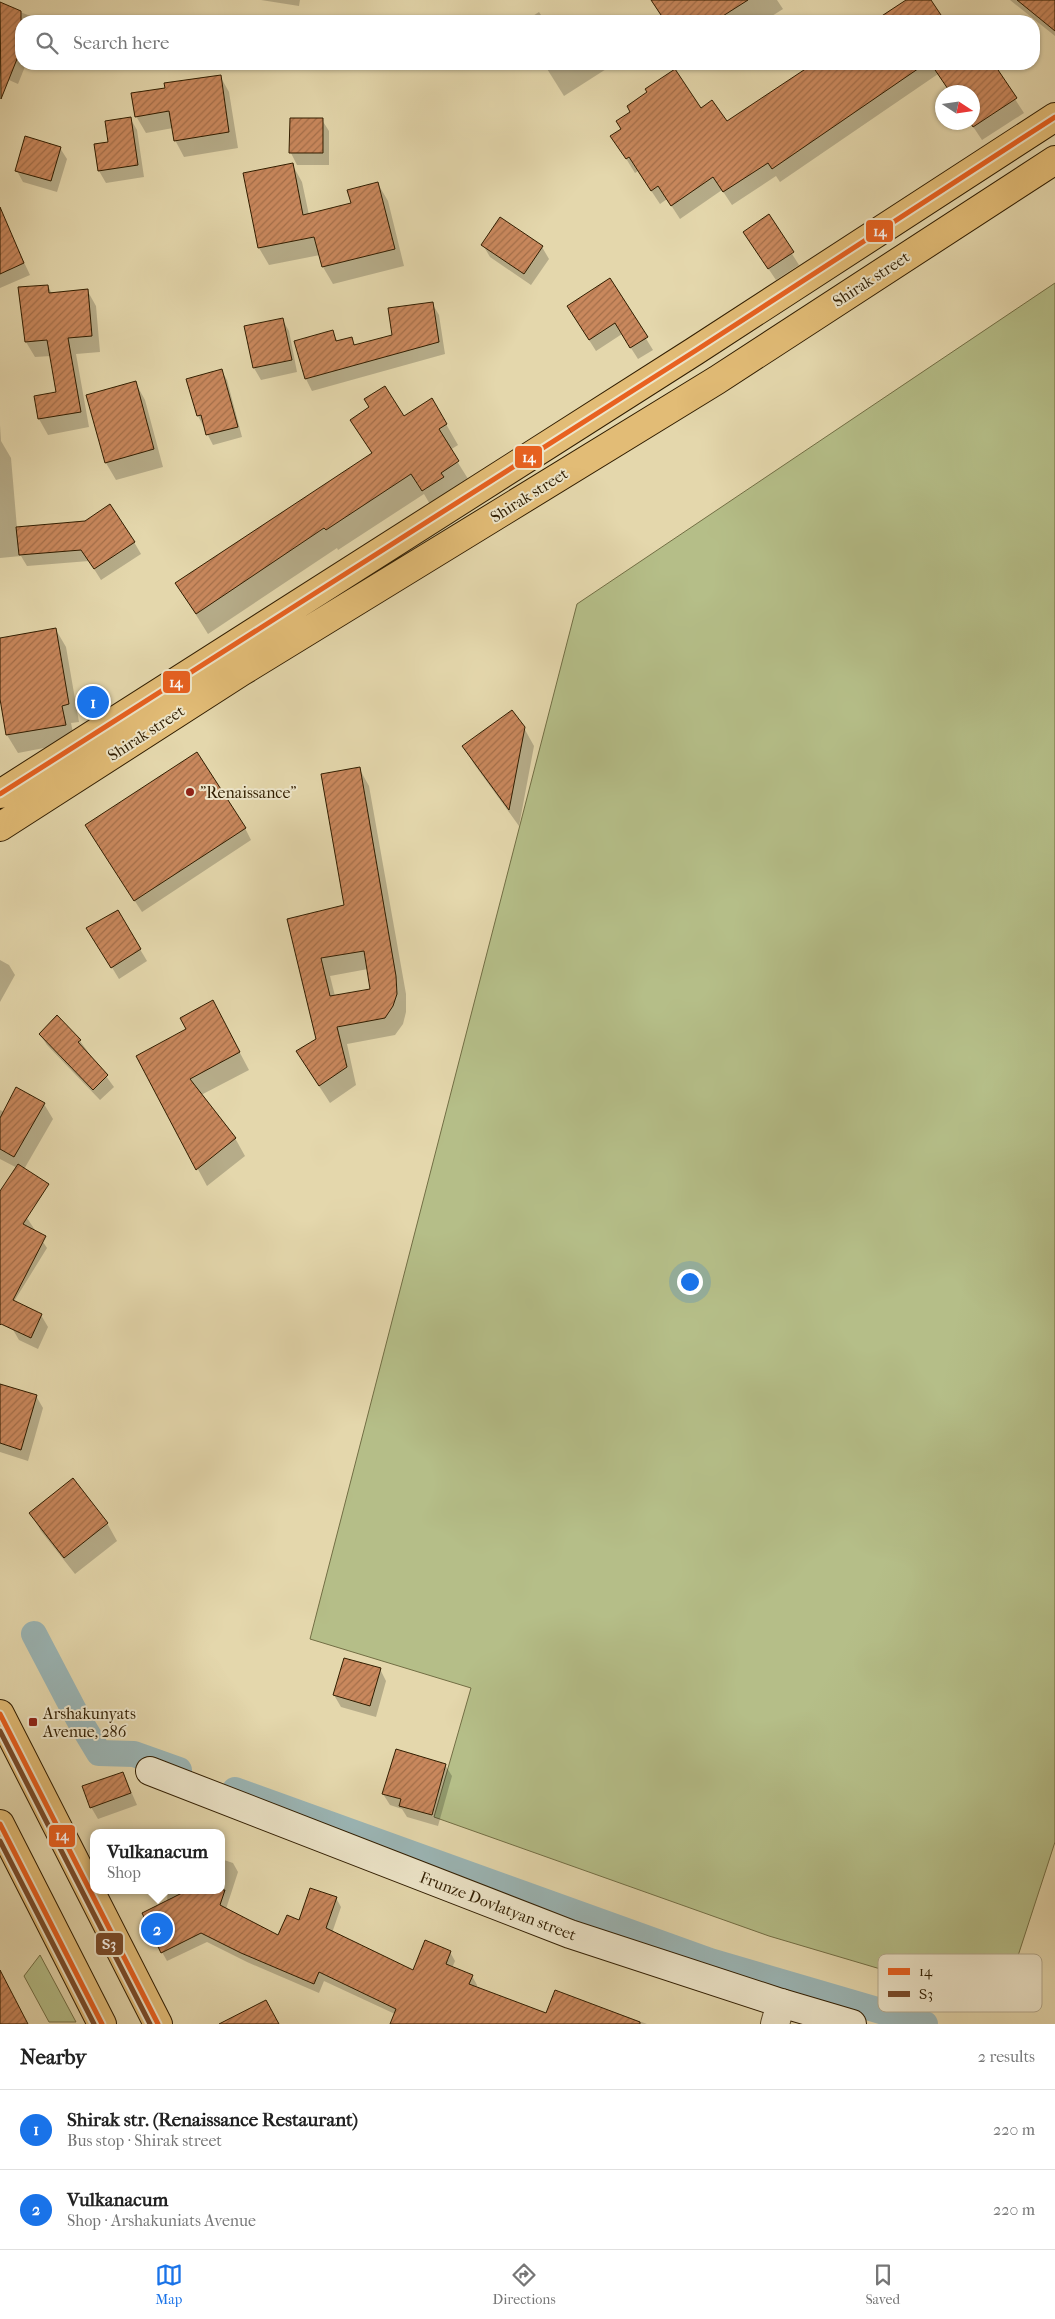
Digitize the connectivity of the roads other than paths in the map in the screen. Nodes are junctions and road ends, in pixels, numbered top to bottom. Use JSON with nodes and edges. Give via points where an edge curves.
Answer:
{"nodes":[{"id":1,"x":1055,"y":117,"type":"edge"},
{"id":2,"x":1055,"y":160,"type":"edge"},
{"id":3,"x":0,"y":794,"type":"edge"},
{"id":4,"x":0,"y":827,"type":"edge"},
{"id":5,"x":0,"y":1714,"type":"edge"},
{"id":6,"x":150,"y":1771,"type":"dead end"},
{"id":7,"x":0,"y":1824,"type":"edge"},
{"id":8,"x":90,"y":1891,"type":"edge"},
{"id":9,"x":92,"y":1894,"type":"edge"},
{"id":10,"x":778,"y":2014,"type":"edge"},
{"id":11,"x":102,"y":2024,"type":"edge"},
{"id":12,"x":158,"y":2024,"type":"edge"},
{"id":13,"x":852,"y":2024,"type":"edge"}],
"edges":[{"from":1,"to":3,"type":"main road","name":"Shirak street","via":[[695,351]]},
{"from":2,"to":4,"type":"main road","name":"Shirak street","via":[[717,380],[241,672]]},
{"from":5,"to":8,"type":"main road"},
{"from":6,"to":10,"type":"street","name":"Frunze Dovlatyan street"},
{"from":7,"to":11,"type":"main road"},
{"from":9,"to":12,"type":"main road"},
{"from":10,"to":13,"type":"street","name":"Frunze Dovlatyan street"}]}
